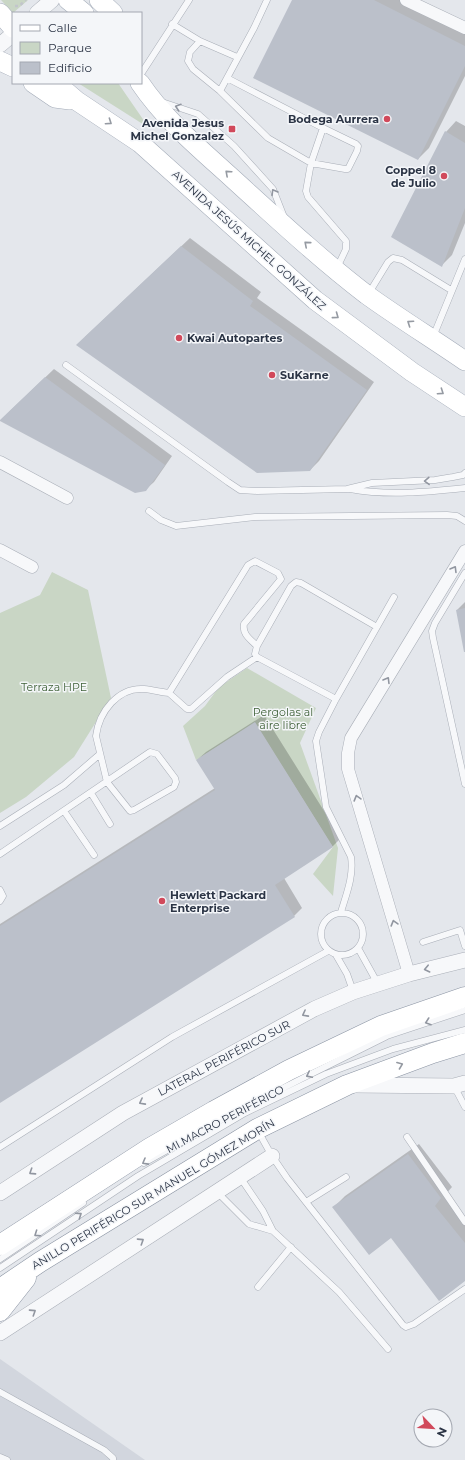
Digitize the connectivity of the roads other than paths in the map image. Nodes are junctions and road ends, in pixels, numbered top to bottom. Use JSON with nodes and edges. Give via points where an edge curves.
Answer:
{"nodes":[{"id":1,"x":52,"y":0,"type":"edge"},
{"id":2,"x":68,"y":0,"type":"edge"},
{"id":3,"x":99,"y":0,"type":"edge"},
{"id":4,"x":189,"y":0,"type":"edge"},
{"id":5,"x":267,"y":0,"type":"edge"},
{"id":6,"x":406,"y":0,"type":"edge"},
{"id":7,"x":38,"y":12,"type":"edge"},
{"id":8,"x":83,"y":12,"type":"edge"},
{"id":9,"x":112,"y":12,"type":"edge"},
{"id":10,"x":0,"y":14,"type":"edge"},
{"id":11,"x":172,"y":24,"type":"junction"},
{"id":12,"x":12,"y":27,"type":"edge"},
{"id":13,"x":465,"y":28,"type":"edge"},
{"id":14,"x":12,"y":35,"type":"edge"},
{"id":15,"x":200,"y":41,"type":"junction"},
{"id":16,"x":0,"y":45,"type":"edge"},
{"id":17,"x":238,"y":57,"type":"junction"},
{"id":18,"x":0,"y":61,"type":"edge"},
{"id":19,"x":12,"y":67,"type":"edge"},
{"id":20,"x":142,"y":72,"type":"edge"},
{"id":21,"x":227,"y":78,"type":"junction"},
{"id":22,"x":34,"y":84,"type":"edge"},
{"id":23,"x":57,"y":84,"type":"edge"},
{"id":24,"x":145,"y":91,"type":"edge"},
{"id":25,"x":220,"y":91,"type":"junction"},
{"id":26,"x":77,"y":101,"type":"junction"},
{"id":27,"x":323,"y":128,"type":"junction"},
{"id":28,"x":311,"y":163,"type":"junction"},
{"id":29,"x":465,"y":259,"type":"edge"},
{"id":30,"x":336,"y":270,"type":"junction"},
{"id":31,"x":452,"y":290,"type":"junction"},
{"id":32,"x":368,"y":295,"type":"junction"},
{"id":33,"x":432,"y":338,"type":"junction"},
{"id":34,"x":465,"y":361,"type":"edge"},
{"id":35,"x":66,"y":365,"type":"dead end"},
{"id":36,"x":465,"y":408,"type":"edge"},
{"id":37,"x":0,"y":462,"type":"edge"},
{"id":38,"x":465,"y":473,"type":"edge"},
{"id":39,"x":465,"y":488,"type":"edge"},
{"id":40,"x":347,"y":489,"type":"junction"},
{"id":41,"x":67,"y":498,"type":"dead end"},
{"id":42,"x":149,"y":511,"type":"dead end"},
{"id":43,"x":465,"y":521,"type":"edge"},
{"id":44,"x":0,"y":550,"type":"edge"},
{"id":45,"x":465,"y":551,"type":"edge"},
{"id":46,"x":32,"y":567,"type":"dead end"},
{"id":47,"x":465,"y":574,"type":"edge"},
{"id":48,"x":394,"y":597,"type":"dead end"},
{"id":49,"x":377,"y":627,"type":"junction"},
{"id":50,"x":257,"y":646,"type":"junction"},
{"id":51,"x":257,"y":657,"type":"junction"},
{"id":52,"x":169,"y":694,"type":"junction"},
{"id":53,"x":336,"y":700,"type":"junction"},
{"id":54,"x":100,"y":754,"type":"junction"},
{"id":55,"x":107,"y":782,"type":"junction"},
{"id":56,"x":465,"y":784,"type":"edge"},
{"id":57,"x":91,"y":793,"type":"junction"},
{"id":58,"x":64,"y":811,"type":"junction"},
{"id":59,"x":110,"y":824,"type":"dead end"},
{"id":60,"x":0,"y":826,"type":"edge"},
{"id":61,"x":0,"y":854,"type":"edge"},
{"id":62,"x":94,"y":855,"type":"dead end"},
{"id":63,"x":0,"y":890,"type":"edge"},
{"id":64,"x":0,"y":901,"type":"edge"},
{"id":65,"x":341,"y":912,"type":"junction"},
{"id":66,"x":423,"y":942,"type":"dead end"},
{"id":67,"x":465,"y":946,"type":"edge"},
{"id":68,"x":358,"y":948,"type":"junction"},
{"id":69,"x":328,"y":950,"type":"junction"},
{"id":70,"x":336,"y":955,"type":"junction"},
{"id":71,"x":461,"y":962,"type":"edge"},
{"id":72,"x":409,"y":974,"type":"junction"},
{"id":73,"x":378,"y":984,"type":"junction"},
{"id":74,"x":353,"y":992,"type":"junction"},
{"id":75,"x":465,"y":997,"type":"edge"},
{"id":76,"x":465,"y":1010,"type":"edge"},
{"id":77,"x":465,"y":1030,"type":"edge"},
{"id":78,"x":465,"y":1043,"type":"edge"},
{"id":79,"x":459,"y":1084,"type":"edge"},
{"id":80,"x":347,"y":1085,"type":"junction"},
{"id":81,"x":465,"y":1107,"type":"edge"},
{"id":82,"x":257,"y":1129,"type":"junction"},
{"id":83,"x":407,"y":1137,"type":"dead end"},
{"id":84,"x":0,"y":1147,"type":"edge"},
{"id":85,"x":272,"y":1156,"type":"junction"},
{"id":86,"x":137,"y":1167,"type":"dead end"},
{"id":87,"x":240,"y":1177,"type":"junction"},
{"id":88,"x":346,"y":1177,"type":"dead end"},
{"id":89,"x":216,"y":1192,"type":"junction"},
{"id":90,"x":0,"y":1193,"type":"edge"},
{"id":91,"x":91,"y":1198,"type":"dead end"},
{"id":92,"x":306,"y":1202,"type":"junction"},
{"id":93,"x":465,"y":1222,"type":"edge"},
{"id":94,"x":23,"y":1230,"type":"junction"},
{"id":95,"x":273,"y":1231,"type":"junction"},
{"id":96,"x":0,"y":1242,"type":"edge"},
{"id":97,"x":0,"y":1245,"type":"edge"},
{"id":98,"x":290,"y":1247,"type":"junction"},
{"id":99,"x":0,"y":1259,"type":"edge"},
{"id":100,"x":40,"y":1262,"type":"junction"},
{"id":101,"x":0,"y":1268,"type":"edge"},
{"id":102,"x":258,"y":1287,"type":"dead end"},
{"id":103,"x":0,"y":1289,"type":"edge"},
{"id":104,"x":465,"y":1289,"type":"edge"},
{"id":105,"x":0,"y":1311,"type":"edge"},
{"id":106,"x":0,"y":1334,"type":"edge"},
{"id":107,"x":388,"y":1349,"type":"dead end"},
{"id":108,"x":0,"y":1392,"type":"edge"},
{"id":109,"x":0,"y":1457,"type":"edge"},
{"id":110,"x":7,"y":1460,"type":"edge"},
{"id":111,"x":113,"y":1460,"type":"edge"}],
"edges":[{"from":1,"to":7,"type":"street"},
{"from":2,"to":8,"type":"main road"},
{"from":3,"to":9,"type":"main road"},
{"from":4,"to":11,"type":"lane"},
{"from":5,"to":17,"type":"lane"},
{"from":6,"to":13,"type":"street"},
{"from":10,"to":12,"type":"main road"},
{"from":11,"to":15,"type":"lane"},
{"from":11,"to":20,"type":"lane"},
{"from":14,"to":16,"type":"street"},
{"from":15,"to":17,"type":"lane"},
{"from":15,"to":25,"type":"lane","via":[[190,52],[188,62]]},
{"from":17,"to":21,"type":"lane"},
{"from":18,"to":19,"type":"main road"},
{"from":21,"to":25,"type":"lane"},
{"from":21,"to":27,"type":"lane"},
{"from":22,"to":26,"type":"main road","via":[[55,98]]},
{"from":23,"to":26,"type":"main road","name":"AVENIDA JESÚS MICHEL GONZÁLEZ"},
{"from":30,"to":24,"type":"main road","one_way":true,"via":[[169,120]]},
{"from":25,"to":28,"type":"lane","via":[[268,138]]},
{"from":26,"to":36,"type":"main road","name":"AVENIDA JESÚS MICHEL GONZÁLEZ","one_way":true,"via":[[140,143],[315,300]]},
{"from":27,"to":28,"type":"lane"},
{"from":27,"to":28,"type":"lane","via":[[356,144],[357,151],[346,169]]},
{"from":28,"to":30,"type":"lane","via":[[306,191],[308,197],[346,241],[346,249]]},
{"from":29,"to":31,"type":"lane"},
{"from":30,"to":32,"type":"main road"},
{"from":31,"to":32,"type":"lane","via":[[402,260],[393,258]]},
{"from":31,"to":33,"type":"lane"},
{"from":33,"to":32,"type":"main road","one_way":true},
{"from":33,"to":34,"type":"main road"},
{"from":35,"to":40,"type":"lane","via":[[240,490]]},
{"from":37,"to":41,"type":"street"},
{"from":38,"to":40,"type":"lane","one_way":true,"via":[[435,480],[372,482]]},
{"from":39,"to":40,"type":"lane","via":[[431,492],[370,493]]},
{"from":42,"to":43,"type":"lane","via":[[161,520],[176,526],[256,517],[447,515],[457,516]]},
{"from":44,"to":46,"type":"street"},
{"from":72,"to":45,"type":"street","one_way":true,"via":[[348,769],[348,753],[351,738]]},
{"from":47,"to":56,"type":"lane","via":[[432,631]]},
{"from":48,"to":49,"type":"lane"},
{"from":49,"to":50,"type":"lane","via":[[296,582],[291,586]]},
{"from":49,"to":53,"type":"lane"},
{"from":50,"to":51,"type":"lane","via":[[254,654]]},
{"from":50,"to":52,"type":"lane","via":[[244,633],[244,624],[280,579],[278,573],[255,561],[248,565]]},
{"from":51,"to":52,"type":"lane","via":[[227,677],[191,709],[187,709]]},
{"from":51,"to":53,"type":"lane"},
{"from":52,"to":54,"type":"lane","via":[[144,689],[133,690],[114,701],[105,710],[97,728]]},
{"from":53,"to":65,"type":"lane","via":[[319,732],[316,746],[326,807],[351,857],[352,872]]},
{"from":54,"to":55,"type":"lane"},
{"from":54,"to":60,"type":"lane","via":[[64,785]]},
{"from":55,"to":55,"type":"lane","via":[[152,752],[157,754],[176,782],[174,787],[131,811]]},
{"from":55,"to":57,"type":"lane"},
{"from":57,"to":58,"type":"lane"},
{"from":57,"to":59,"type":"lane"},
{"from":58,"to":61,"type":"lane"},
{"from":58,"to":62,"type":"lane"},
{"from":63,"to":64,"type":"lane","via":[[3,896]]},
{"from":65,"to":68,"type":"lane","via":[[358,919],[362,926],[363,938]]},
{"from":65,"to":69,"type":"lane","via":[[331,915],[321,927],[320,937]]},
{"from":66,"to":67,"type":"lane","via":[[460,930]]},
{"from":68,"to":70,"type":"lane","via":[[349,954]]},
{"from":68,"to":73,"type":"lane"},
{"from":69,"to":70,"type":"lane"},
{"from":69,"to":84,"type":"lane","via":[[172,1037]]},
{"from":70,"to":74,"type":"lane","via":[[347,974]]},
{"from":71,"to":72,"type":"street","name":"LATERAL PERIFÉRICO SUR","one_way":true},
{"from":72,"to":73,"type":"street","name":"LATERAL PERIFÉRICO SUR"},
{"from":73,"to":74,"type":"street","name":"LATERAL PERIFÉRICO SUR"},
{"from":74,"to":90,"type":"street","name":"LATERAL PERIFÉRICO SUR","one_way":true,"via":[[314,1009],[123,1113]]},
{"from":75,"to":94,"type":"highway","via":[[381,1026],[290,1070],[150,1148]]},
{"from":76,"to":86,"type":"lane","name":"MI MACRO PERIFÉRICO","one_way":true,"via":[[387,1036],[243,1108]]},
{"from":101,"to":77,"type":"lane","name":"MI MACRO PERIFÉRICO","one_way":true,"via":[[138,1176],[245,1113],[326,1074],[385,1052]]},
{"from":80,"to":78,"type":"highway","name":"ANILLO PERIFÉRICO SUR MANUEL GÓMEZ MORÍN","one_way":true},
{"from":79,"to":80,"type":"street"},
{"from":79,"to":81,"type":"lane"},
{"from":80,"to":82,"type":"highway","name":"ANILLO PERIFÉRICO SUR MANUEL GÓMEZ MORÍN"},
{"from":82,"to":85,"type":"lane"},
{"from":82,"to":100,"type":"highway","name":"ANILLO PERIFÉRICO SUR MANUEL GÓMEZ MORÍN"},
{"from":83,"to":93,"type":"lane"},
{"from":85,"to":87,"type":"street"},
{"from":85,"to":92,"type":"lane"},
{"from":87,"to":89,"type":"street"},
{"from":87,"to":95,"type":"lane","via":[[263,1210]]},
{"from":88,"to":92,"type":"lane"},
{"from":89,"to":95,"type":"lane","via":[[249,1224]]},
{"from":106,"to":89,"type":"street","one_way":true},
{"from":91,"to":99,"type":"lane","one_way":true},
{"from":92,"to":104,"type":"lane","via":[[406,1327]]},
{"from":94,"to":96,"type":"highway"},
{"from":94,"to":97,"type":"highway"},
{"from":95,"to":98,"type":"lane"},
{"from":98,"to":102,"type":"lane"},
{"from":98,"to":107,"type":"lane","via":[[339,1292]]},
{"from":100,"to":103,"type":"highway","name":"ANILLO PERIFÉRICO SUR MANUEL GÓMEZ MORÍN"},
{"from":100,"to":105,"type":"highway"},
{"from":108,"to":111,"type":"lane","via":[[104,1450]]},
{"from":109,"to":110,"type":"lane"}]}
